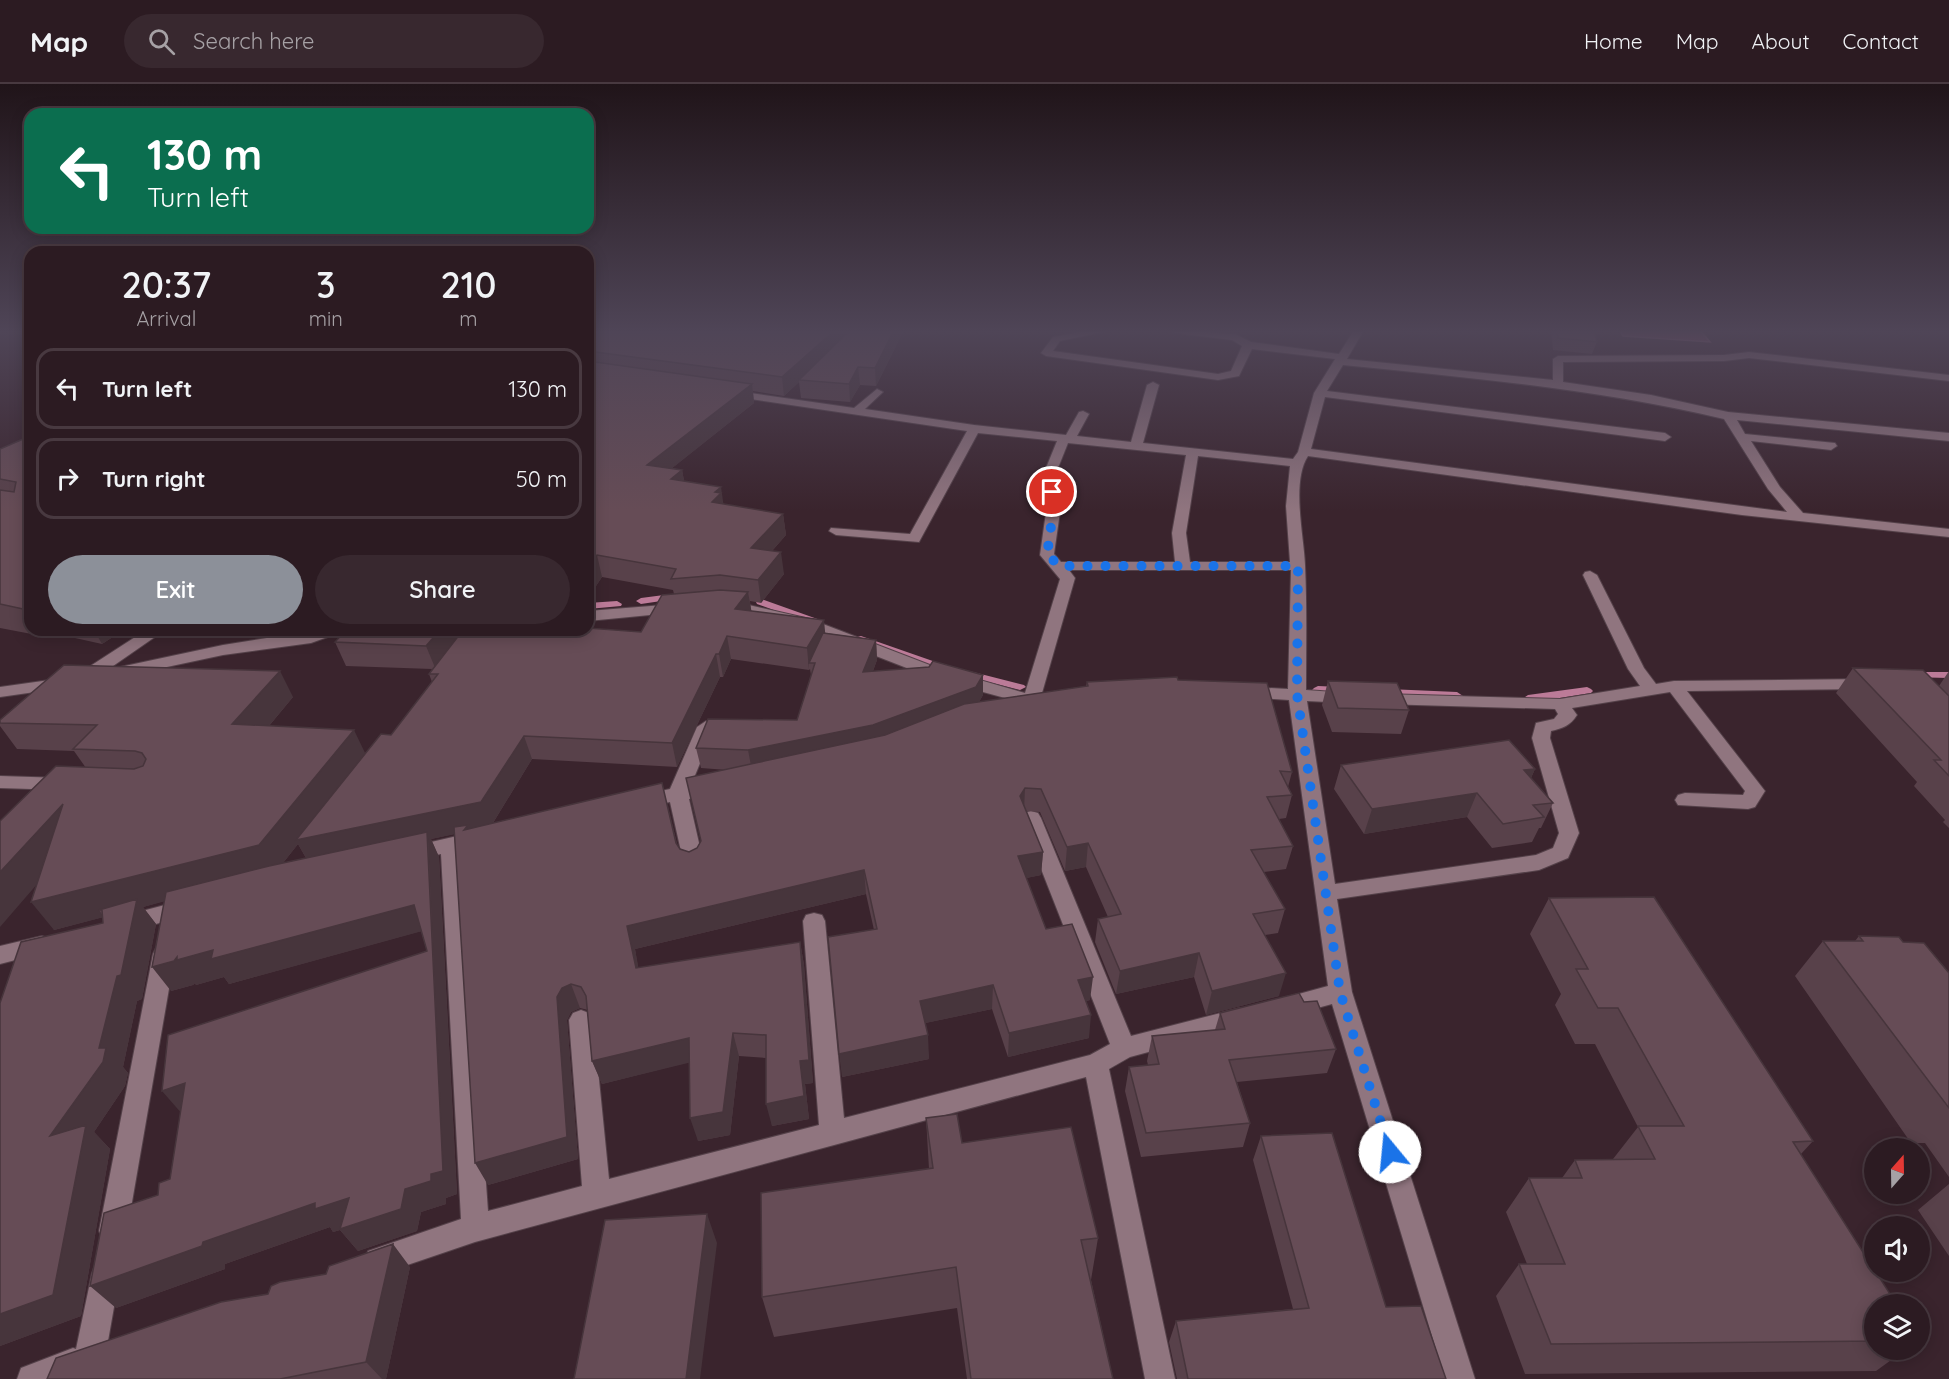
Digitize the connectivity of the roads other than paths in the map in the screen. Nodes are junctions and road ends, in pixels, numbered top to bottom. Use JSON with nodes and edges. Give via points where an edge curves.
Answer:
{"nodes":[{"id":1,"x":1151,"y":390,"type":"edge"},
{"id":2,"x":1601,"y":390,"type":"edge"},
{"id":3,"x":716,"y":391,"type":"edge"},
{"id":4,"x":877,"y":392,"type":"dead end"},
{"id":5,"x":1320,"y":393,"type":"joint"},
{"id":6,"x":856,"y":412,"type":"junction"},
{"id":7,"x":1083,"y":414,"type":"dead end"},
{"id":8,"x":1728,"y":416,"type":"junction"},
{"id":9,"x":974,"y":429,"type":"junction"},
{"id":10,"x":1665,"y":437,"type":"dead end"},
{"id":11,"x":1742,"y":437,"type":"junction"},
{"id":12,"x":1943,"y":437,"type":"edge"},
{"id":13,"x":1067,"y":438,"type":"junction"},
{"id":14,"x":1136,"y":446,"type":"junction"},
{"id":15,"x":1831,"y":446,"type":"dead end"},
{"id":16,"x":1949,"y":447,"type":"edge"},
{"id":17,"x":1193,"y":452,"type":"junction"},
{"id":18,"x":1301,"y":458,"type":"junction"},
{"id":19,"x":1798,"y":517,"type":"junction"},
{"id":20,"x":836,"y":531,"type":"dead end"},
{"id":21,"x":1949,"y":533,"type":"edge"},
{"id":22,"x":1060,"y":566,"type":"junction"},
{"id":23,"x":1298,"y":566,"type":"junction"},
{"id":24,"x":1183,"y":567,"type":"junction"},
{"id":25,"x":1590,"y":575,"type":"dead end"},
{"id":26,"x":713,"y":606,"type":"edge"},
{"id":27,"x":690,"y":608,"type":"edge"},
{"id":28,"x":594,"y":616,"type":"edge"},
{"id":29,"x":149,"y":636,"type":"edge"},
{"id":30,"x":316,"y":636,"type":"edge"},
{"id":31,"x":82,"y":680,"type":"junction"},
{"id":32,"x":1883,"y":684,"type":"edge"},
{"id":33,"x":1674,"y":686,"type":"junction"},
{"id":34,"x":1650,"y":688,"type":"junction"},
{"id":35,"x":0,"y":692,"type":"edge"},
{"id":36,"x":1228,"y":692,"type":"edge"},
{"id":37,"x":1297,"y":694,"type":"junction"},
{"id":38,"x":1054,"y":698,"type":"edge"},
{"id":39,"x":1031,"y":700,"type":"junction"},
{"id":40,"x":45,"y":704,"type":"edge"},
{"id":41,"x":1560,"y":704,"type":"junction"},
{"id":42,"x":996,"y":710,"type":"edge"},
{"id":43,"x":706,"y":727,"type":"edge"},
{"id":44,"x":0,"y":782,"type":"edge"},
{"id":45,"x":82,"y":784,"type":"edge"},
{"id":46,"x":736,"y":784,"type":"edge"},
{"id":47,"x":678,"y":794,"type":"junction"},
{"id":48,"x":1685,"y":800,"type":"dead end"},
{"id":49,"x":621,"y":806,"type":"edge"},
{"id":50,"x":1031,"y":818,"type":"edge"},
{"id":51,"x":497,"y":834,"type":"edge"},
{"id":52,"x":451,"y":844,"type":"junction"},
{"id":53,"x":396,"y":856,"type":"edge"},
{"id":54,"x":694,"y":865,"type":"edge"},
{"id":55,"x":1326,"y":893,"type":"junction"},
{"id":56,"x":206,"y":902,"type":"edge"},
{"id":57,"x":172,"y":911,"type":"junction"},
{"id":58,"x":814,"y":921,"type":"dead end"},
{"id":59,"x":103,"y":929,"type":"edge"},
{"id":60,"x":57,"y":940,"type":"edge"},
{"id":61,"x":0,"y":955,"type":"edge"},
{"id":62,"x":1340,"y":992,"type":"junction"},
{"id":63,"x":581,"y":1020,"type":"dead end"},
{"id":64,"x":1124,"y":1048,"type":"junction"},
{"id":65,"x":1096,"y":1064,"type":"junction"},
{"id":66,"x":833,"y":1136,"type":"junction"},
{"id":67,"x":597,"y":1197,"type":"junction"},
{"id":68,"x":475,"y":1228,"type":"junction"},
{"id":69,"x":351,"y":1270,"type":"edge"},
{"id":70,"x":87,"y":1362,"type":"edge"},
{"id":71,"x":32,"y":1379,"type":"edge"},
{"id":72,"x":1160,"y":1379,"type":"edge"},
{"id":73,"x":1460,"y":1379,"type":"edge"}],
"edges":[{"from":1,"to":14,"type":"street"},
{"from":2,"to":8,"type":"street"},
{"from":3,"to":6,"type":"street","via":[[791,398]]},
{"from":4,"to":6,"type":"street"},
{"from":5,"to":10,"type":"street"},
{"from":5,"to":18,"type":"street"},
{"from":6,"to":9,"type":"street"},
{"from":7,"to":13,"type":"street"},
{"from":8,"to":11,"type":"street"},
{"from":8,"to":12,"type":"street"},
{"from":9,"to":13,"type":"street"},
{"from":9,"to":20,"type":"street","via":[[914,539]]},
{"from":11,"to":15,"type":"street"},
{"from":11,"to":19,"type":"street","via":[[1774,489]]},
{"from":12,"to":16,"type":"street"},
{"from":13,"to":14,"type":"street"},
{"from":13,"to":22,"type":"street","via":[[1050,473],[1053,512],[1047,555]]},
{"from":14,"to":17,"type":"street"},
{"from":17,"to":18,"type":"street"},
{"from":17,"to":24,"type":"street","via":[[1179,533]]},
{"from":18,"to":19,"type":"street"},
{"from":18,"to":23,"type":"street","via":[[1293,506]]},
{"from":19,"to":21,"type":"street"},
{"from":22,"to":24,"type":"street"},
{"from":22,"to":39,"type":"street","via":[[1068,578]]},
{"from":23,"to":24,"type":"street"},
{"from":23,"to":37,"type":"street"},
{"from":25,"to":34,"type":"street","via":[[1636,669]]},
{"from":26,"to":39,"type":"street","via":[[754,608],[931,672]]},
{"from":27,"to":28,"type":"street"},
{"from":29,"to":31,"type":"street"},
{"from":30,"to":31,"type":"street","via":[[223,650]]},
{"from":31,"to":35,"type":"street"},
{"from":31,"to":40,"type":"street"},
{"from":32,"to":33,"type":"street"},
{"from":33,"to":34,"type":"street"},
{"from":33,"to":48,"type":"street","via":[[1755,791],[1748,802]]},
{"from":34,"to":41,"type":"street"},
{"from":36,"to":37,"type":"street"},
{"from":37,"to":41,"type":"street"},
{"from":37,"to":55,"type":"street"},
{"from":38,"to":39,"type":"street"},
{"from":39,"to":42,"type":"street"},
{"from":41,"to":55,"type":"street","via":[[1568,715],[1560,723],[1542,727],[1541,738],[1569,832],[1561,853],[1539,862]]},
{"from":43,"to":47,"type":"street"},
{"from":44,"to":45,"type":"street"},
{"from":46,"to":47,"type":"street"},
{"from":47,"to":49,"type":"street"},
{"from":47,"to":54,"type":"street"},
{"from":50,"to":64,"type":"street"},
{"from":51,"to":52,"type":"street"},
{"from":52,"to":53,"type":"street"},
{"from":52,"to":68,"type":"street"},
{"from":55,"to":62,"type":"street"},
{"from":56,"to":57,"type":"street"},
{"from":57,"to":59,"type":"street"},
{"from":57,"to":70,"type":"street"},
{"from":58,"to":66,"type":"street"},
{"from":60,"to":61,"type":"street"},
{"from":62,"to":64,"type":"street"},
{"from":62,"to":73,"type":"street"},
{"from":63,"to":67,"type":"street"},
{"from":64,"to":65,"type":"street"},
{"from":65,"to":66,"type":"street"},
{"from":65,"to":72,"type":"street"},
{"from":66,"to":67,"type":"street"},
{"from":67,"to":68,"type":"street"},
{"from":68,"to":69,"type":"street"},
{"from":70,"to":71,"type":"street"}]}
